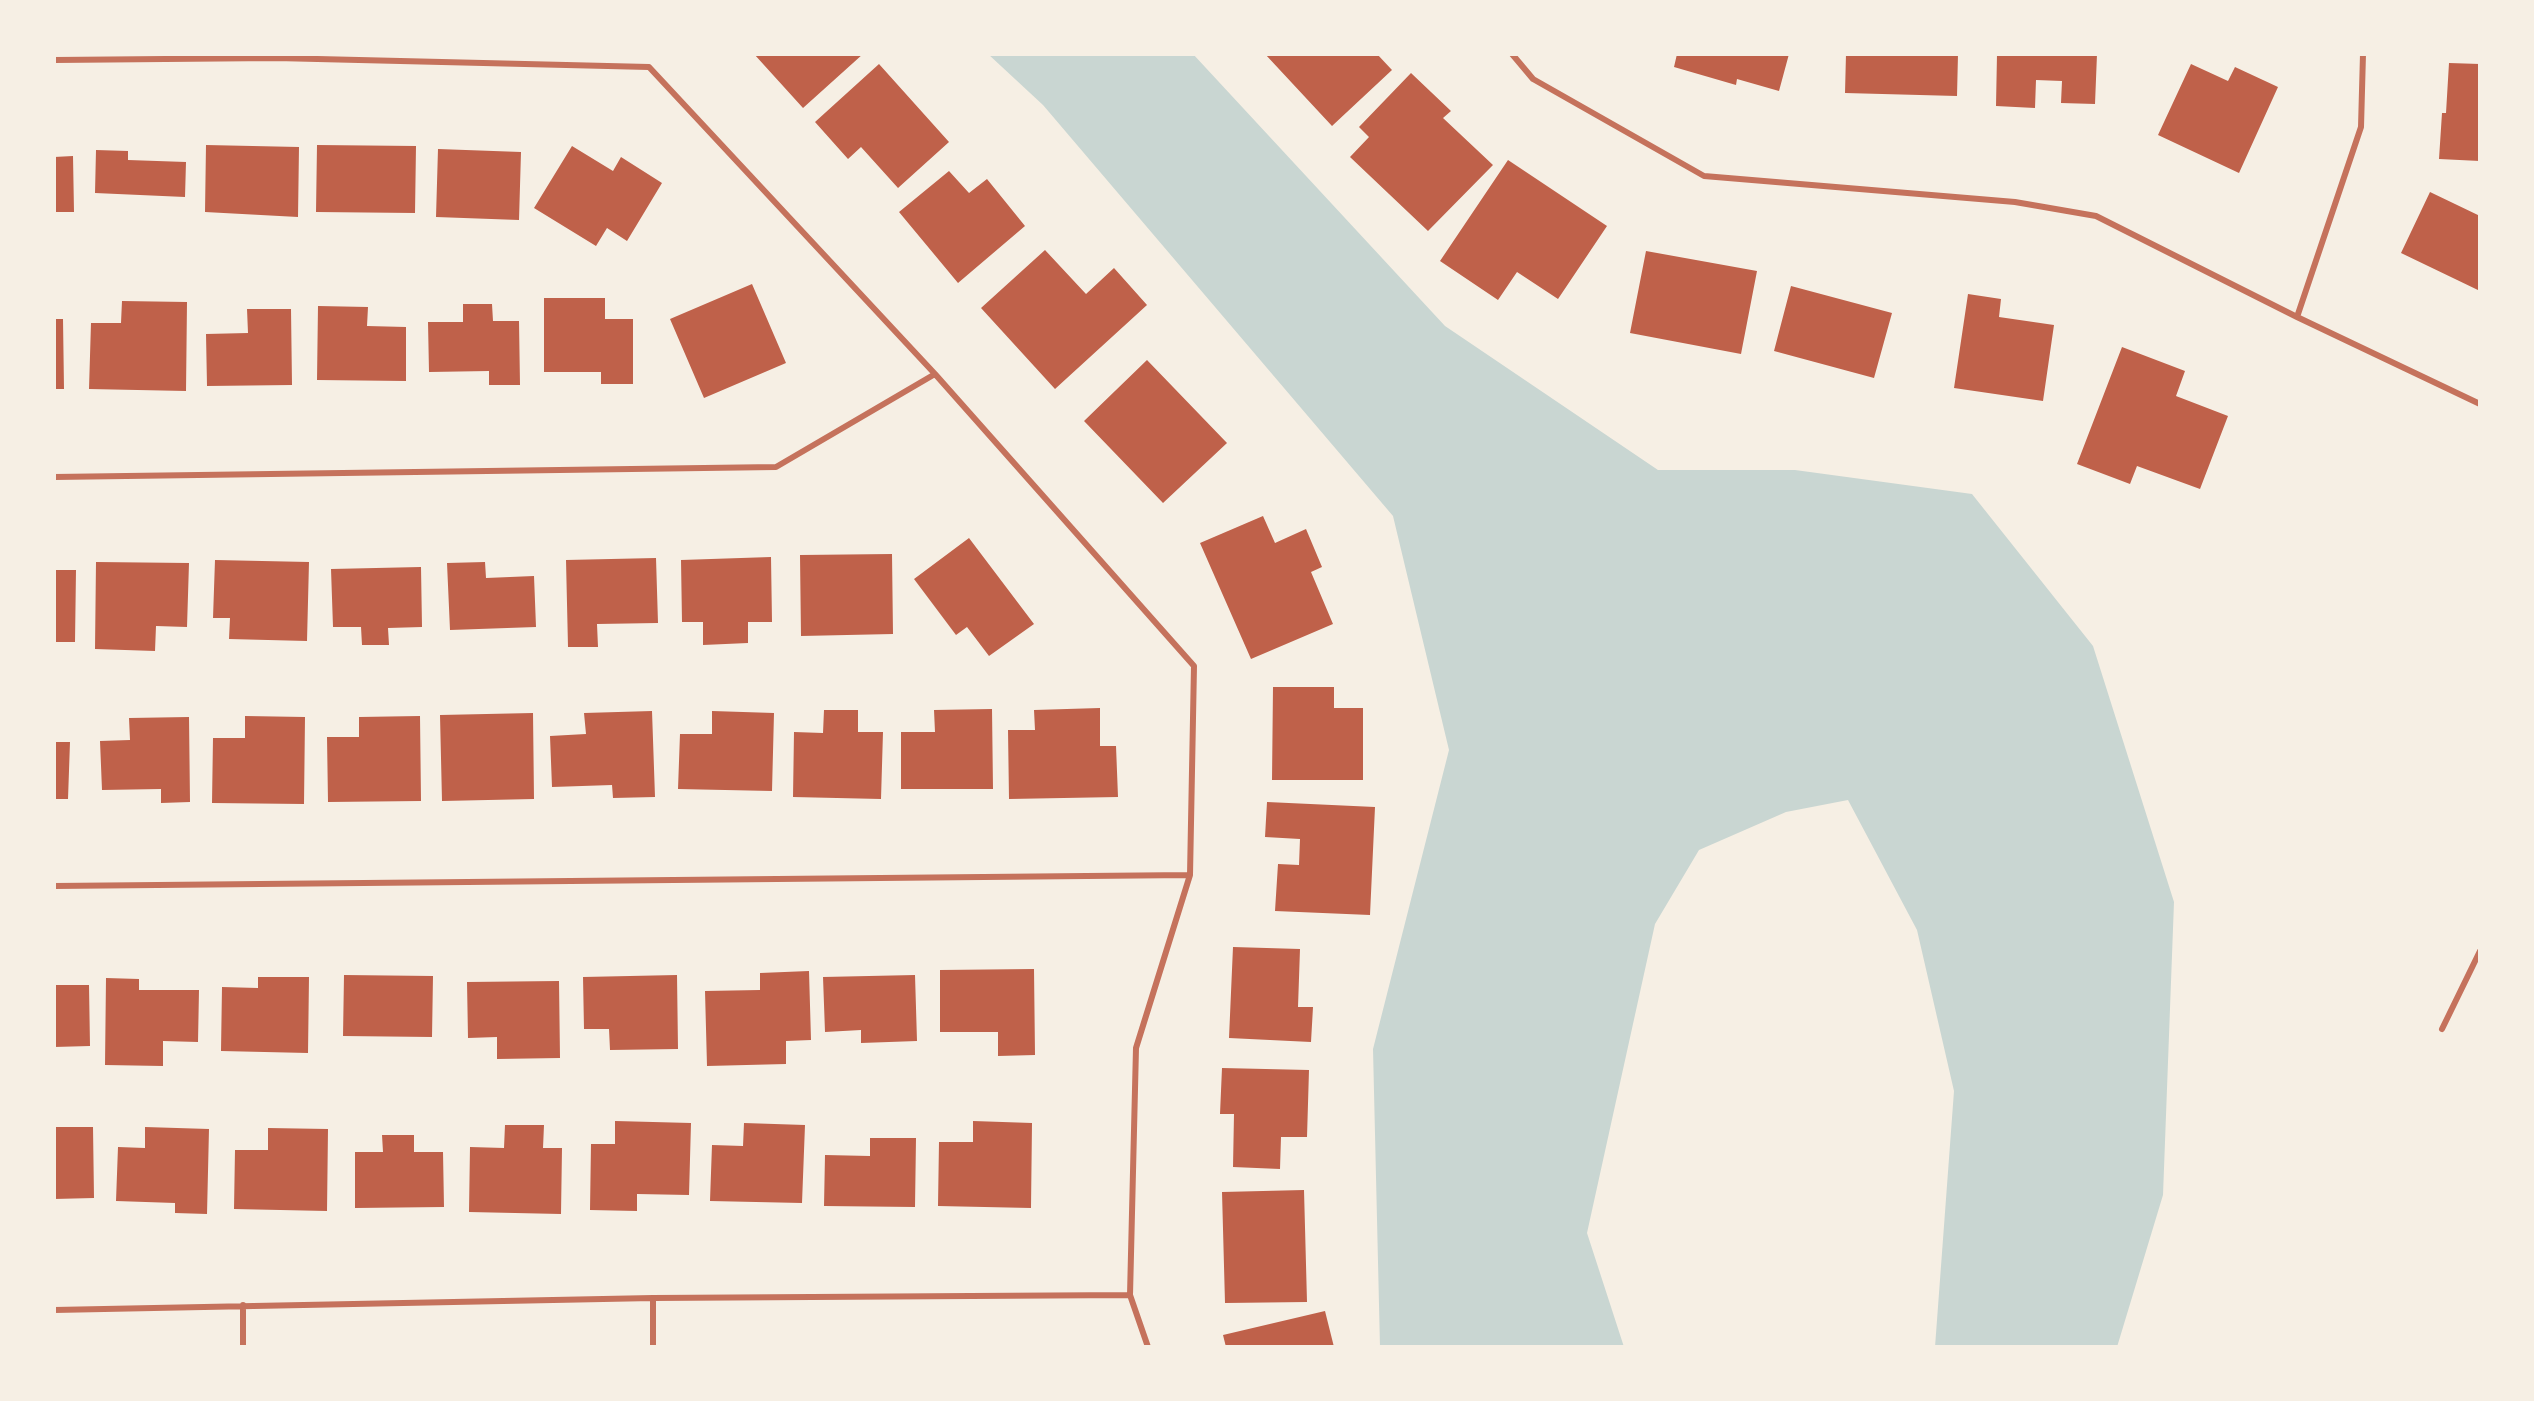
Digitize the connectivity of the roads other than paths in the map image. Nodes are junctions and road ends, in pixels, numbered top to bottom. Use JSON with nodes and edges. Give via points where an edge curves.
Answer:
{"nodes":[{"id":1,"x":1512,"y":54,"type":"edge"},
{"id":2,"x":2363,"y":54,"type":"edge"},
{"id":3,"x":54,"y":60,"type":"edge"},
{"id":4,"x":2297,"y":317,"type":"junction"},
{"id":5,"x":935,"y":374,"type":"junction"},
{"id":6,"x":2480,"y":405,"type":"edge"},
{"id":7,"x":54,"y":477,"type":"edge"},
{"id":8,"x":1190,"y":875,"type":"junction"},
{"id":9,"x":54,"y":886,"type":"edge"},
{"id":10,"x":2480,"y":951,"type":"edge"},
{"id":11,"x":2442,"y":1029,"type":"dead end"},
{"id":12,"x":1130,"y":1295,"type":"junction"},
{"id":13,"x":653,"y":1298,"type":"junction"},
{"id":14,"x":243,"y":1305,"type":"junction"},
{"id":15,"x":54,"y":1310,"type":"edge"},
{"id":16,"x":243,"y":1347,"type":"edge"},
{"id":17,"x":653,"y":1347,"type":"edge"},
{"id":18,"x":1148,"y":1347,"type":"edge"}],
"edges":[{"from":1,"to":4,"type":"street","via":[[1533,79],[1704,176],[2015,202],[2096,216]]},
{"from":2,"to":4,"type":"street","via":[[2361,127]]},
{"from":3,"to":5,"type":"street","via":[[276,58],[649,67]]},
{"from":4,"to":6,"type":"street"},
{"from":5,"to":7,"type":"street","via":[[776,467]]},
{"from":5,"to":8,"type":"street","via":[[1194,666]]},
{"from":8,"to":9,"type":"street"},
{"from":8,"to":12,"type":"street","via":[[1136,1048]]},
{"from":10,"to":11,"type":"street"},
{"from":12,"to":13,"type":"street"},
{"from":12,"to":18,"type":"street"},
{"from":13,"to":14,"type":"street"},
{"from":13,"to":17,"type":"street"},
{"from":14,"to":15,"type":"street"},
{"from":14,"to":16,"type":"street"}]}
